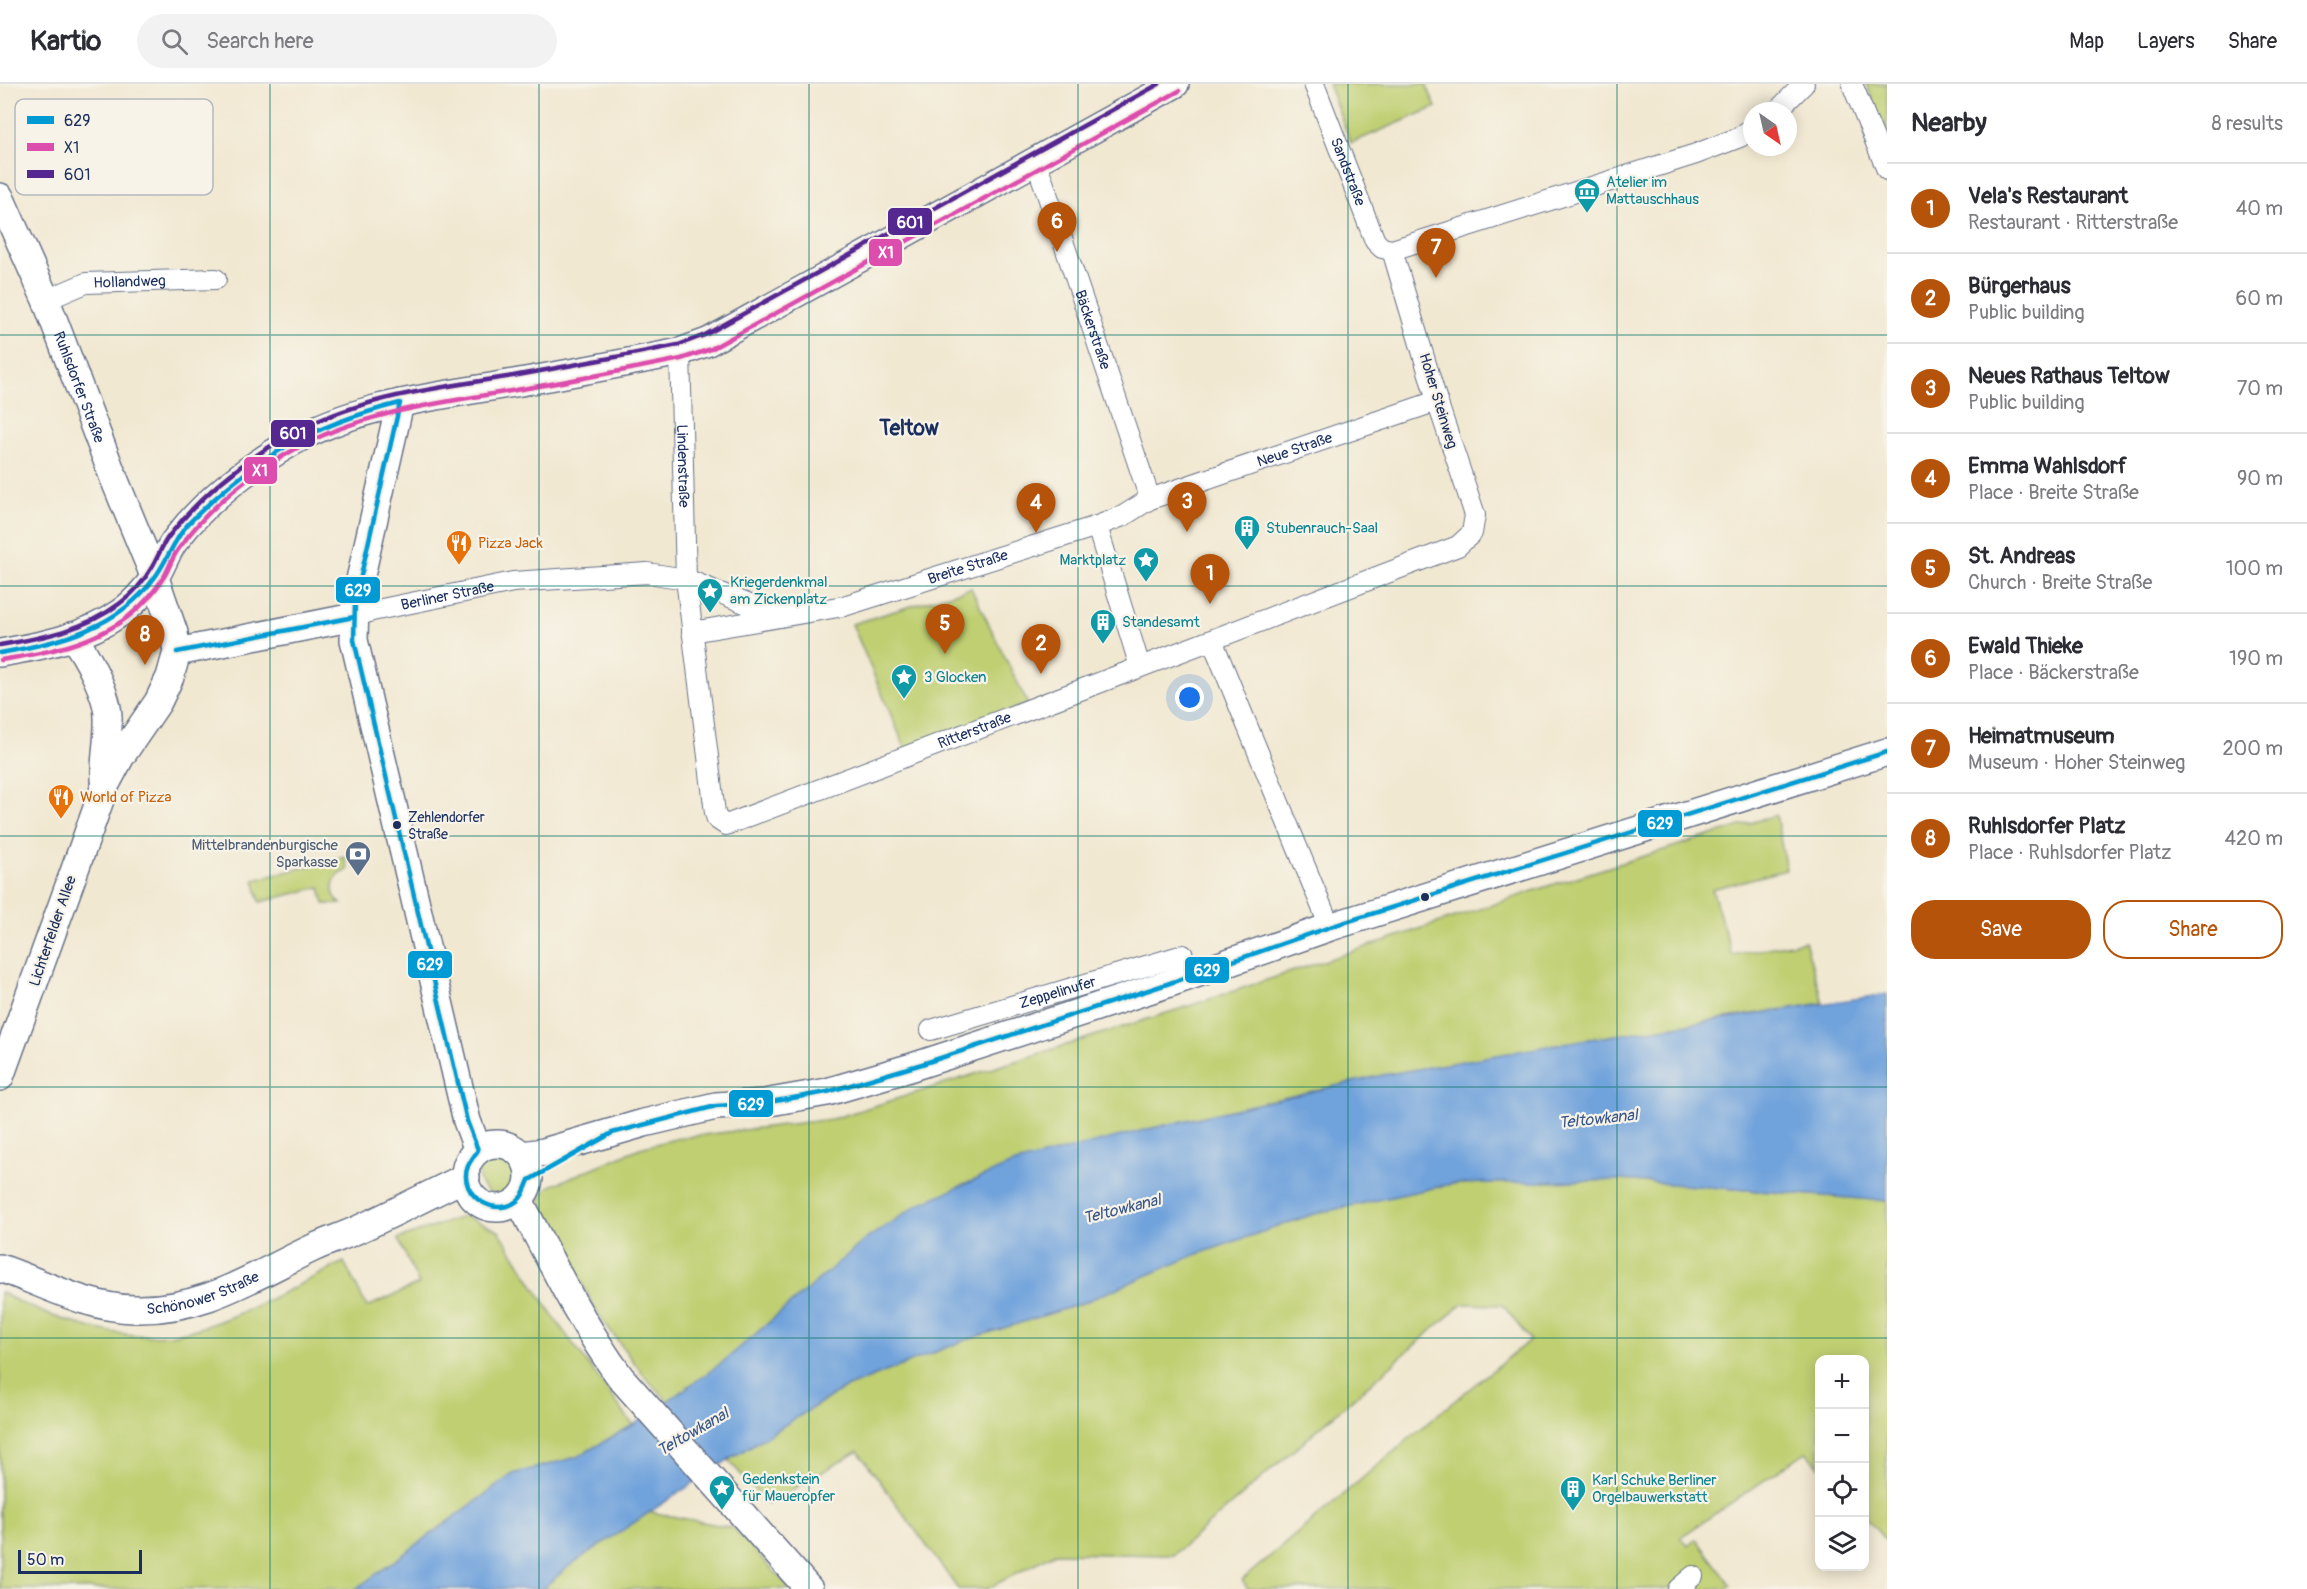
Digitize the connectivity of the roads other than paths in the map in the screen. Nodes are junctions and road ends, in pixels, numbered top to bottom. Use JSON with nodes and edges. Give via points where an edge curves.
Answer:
{"nodes":[{"id":1,"x":1175,"y":84,"type":"edge"},
{"id":2,"x":1314,"y":84,"type":"edge"},
{"id":3,"x":1804,"y":84,"type":"edge"},
{"id":4,"x":1852,"y":84,"type":"edge"},
{"id":5,"x":1786,"y":102,"type":"edge"},
{"id":6,"x":1743,"y":135,"type":"edge"},
{"id":7,"x":1036,"y":161,"type":"junction"},
{"id":8,"x":1887,"y":170,"type":"edge"},
{"id":9,"x":0,"y":197,"type":"edge"},
{"id":10,"x":1392,"y":250,"type":"junction"},
{"id":11,"x":216,"y":279,"type":"dead end"},
{"id":12,"x":46,"y":300,"type":"junction"},
{"id":13,"x":680,"y":352,"type":"junction"},
{"id":14,"x":1437,"y":401,"type":"junction"},
{"id":15,"x":400,"y":402,"type":"junction"},
{"id":16,"x":1150,"y":499,"type":"junction"},
{"id":17,"x":1097,"y":526,"type":"junction"},
{"id":18,"x":1458,"y":546,"type":"joint"},
{"id":19,"x":154,"y":578,"type":"junction"},
{"id":20,"x":686,"y":579,"type":"junction"},
{"id":21,"x":779,"y":616,"type":"junction"},
{"id":22,"x":354,"y":617,"type":"junction"},
{"id":23,"x":692,"y":632,"type":"junction"},
{"id":24,"x":72,"y":636,"type":"junction"},
{"id":25,"x":1212,"y":640,"type":"junction"},
{"id":26,"x":177,"y":652,"type":"junction"},
{"id":27,"x":0,"y":653,"type":"edge"},
{"id":28,"x":1140,"y":667,"type":"junction"},
{"id":29,"x":1887,"y":752,"type":"edge"},
{"id":30,"x":105,"y":786,"type":"junction"},
{"id":31,"x":1330,"y":927,"type":"junction"},
{"id":32,"x":1183,"y":955,"type":"dead end"},
{"id":33,"x":931,"y":1030,"type":"dead end"},
{"id":34,"x":0,"y":1077,"type":"edge"},
{"id":35,"x":487,"y":1147,"type":"junction"},
{"id":36,"x":518,"y":1185,"type":"junction"},
{"id":37,"x":469,"y":1186,"type":"junction"},
{"id":38,"x":0,"y":1256,"type":"edge"},
{"id":39,"x":0,"y":1268,"type":"edge"},
{"id":40,"x":38,"y":1281,"type":"junction"},
{"id":41,"x":1693,"y":1576,"type":"dead end"},
{"id":42,"x":809,"y":1589,"type":"edge"},
{"id":43,"x":1678,"y":1589,"type":"edge"}],
"edges":[{"from":1,"to":7,"type":"main road"},
{"from":2,"to":10,"type":"street","name":"Sandstraße","via":[[1375,241]]},
{"from":3,"to":5,"type":"street"},
{"from":4,"to":8,"type":"street"},
{"from":6,"to":10,"type":"street","via":[[1696,154]]},
{"from":7,"to":13,"type":"main road","via":[[737,327]]},
{"from":7,"to":16,"type":"street","name":"Bäckerstraße"},
{"from":9,"to":12,"type":"main road","name":"Ruhlsdorfer Straße"},
{"from":10,"to":14,"type":"street","name":"Hoher Steinweg"},
{"from":11,"to":12,"type":"street","name":"Hollandweg","via":[[86,283]]},
{"from":12,"to":19,"type":"main road","name":"Ruhlsdorfer Straße"},
{"from":13,"to":15,"type":"main road"},
{"from":13,"to":20,"type":"street","name":"Lindenstraße"},
{"from":14,"to":16,"type":"street","name":"Neue Straße"},
{"from":14,"to":18,"type":"street","name":"Hoher Steinweg","via":[[1475,515],[1472,533]]},
{"from":15,"to":19,"type":"main road","via":[[340,420],[293,442],[245,473],[176,539]]},
{"from":15,"to":22,"type":"main road"},
{"from":16,"to":17,"type":"street","name":"Breite Straße"},
{"from":17,"to":21,"type":"street","name":"Breite Straße","via":[[844,606]]},
{"from":17,"to":28,"type":"street"},
{"from":18,"to":25,"type":"street","name":"Ritterstraße"},
{"from":19,"to":24,"type":"main road","via":[[122,612]]},
{"from":19,"to":26,"type":"main road","name":"Ruhlsdorfer Straße"},
{"from":20,"to":21,"type":"street"},
{"from":20,"to":22,"type":"street","name":"Berliner Straße","via":[[647,573],[513,582]]},
{"from":20,"to":23,"type":"street","name":"Ritterstraße"},
{"from":21,"to":23,"type":"street","name":"Breite Straße"},
{"from":22,"to":26,"type":"main road","name":"Berliner Straße"},
{"from":22,"to":35,"type":"main road","via":[[354,640],[371,719],[454,1063]]},
{"from":23,"to":28,"type":"street","name":"Ritterstraße","via":[[715,813],[726,825]]},
{"from":24,"to":27,"type":"main road"},
{"from":24,"to":30,"type":"main road","via":[[91,665],[109,715]]},
{"from":25,"to":28,"type":"street","name":"Ritterstraße"},
{"from":25,"to":31,"type":"street"},
{"from":26,"to":30,"type":"main road","via":[[158,702]]},
{"from":29,"to":31,"type":"main road","name":"Zeppelinufer"},
{"from":30,"to":34,"type":"main road","name":"Lichterfelder Allee"},
{"from":31,"to":36,"type":"main road","name":"Zeppelinufer","via":[[1156,988],[878,1077],[800,1097],[716,1106],[612,1133]]},
{"from":32,"to":33,"type":"street","name":"Zeppelinufer"},
{"from":35,"to":36,"type":"main road","via":[[505,1145]]},
{"from":35,"to":37,"type":"main road","via":[[467,1167]]},
{"from":36,"to":37,"type":"main road","via":[[486,1206]]},
{"from":36,"to":42,"type":"main road","via":[[570,1301],[600,1349],[646,1407]]},
{"from":37,"to":40,"type":"main road","name":"Schönower Straße","via":[[312,1248],[216,1295],[165,1308],[104,1305]]},
{"from":38,"to":40,"type":"main road","name":"Schönower Straße"},
{"from":39,"to":40,"type":"main road","name":"Schönower Straße"},
{"from":41,"to":43,"type":"street"}]}
